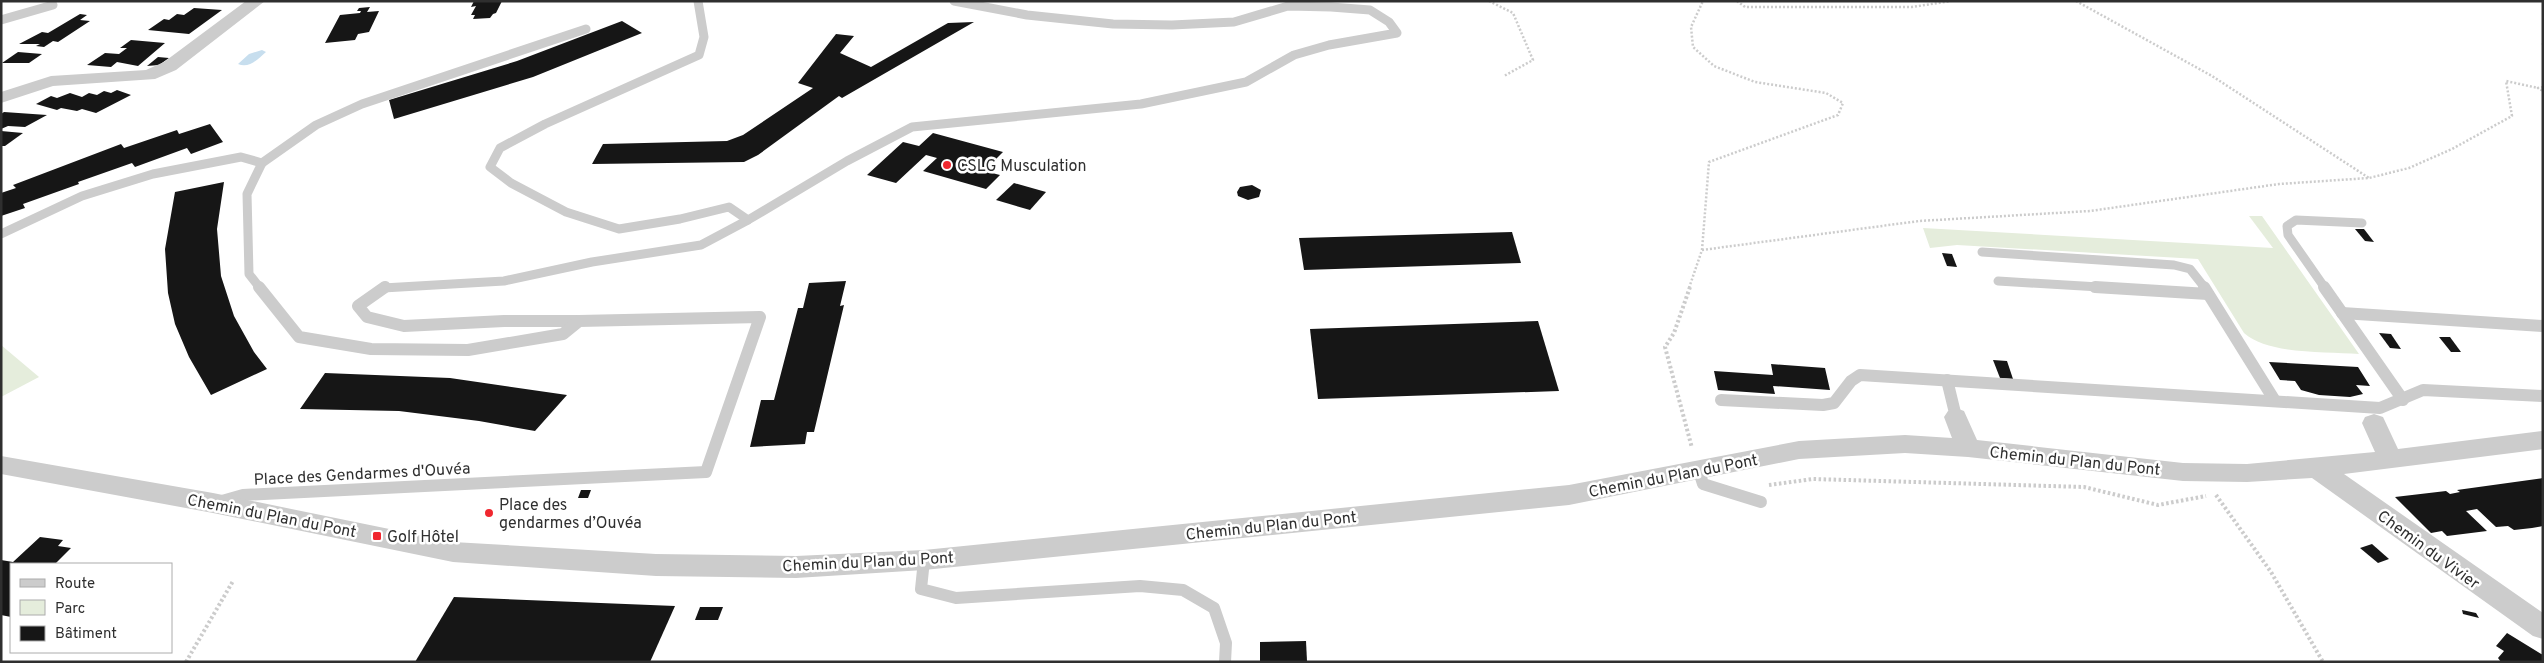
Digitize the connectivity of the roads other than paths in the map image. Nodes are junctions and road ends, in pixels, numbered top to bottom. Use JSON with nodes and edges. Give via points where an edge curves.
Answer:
{"nodes":[{"id":1,"x":257,"y":1,"type":"edge"},
{"id":2,"x":698,"y":1,"type":"edge"},
{"id":3,"x":954,"y":1,"type":"edge"},
{"id":4,"x":53,"y":5,"type":"dead end"},
{"id":5,"x":1,"y":20,"type":"edge"},
{"id":6,"x":586,"y":29,"type":"dead end"},
{"id":7,"x":1,"y":98,"type":"edge"},
{"id":8,"x":262,"y":164,"type":"junction"},
{"id":9,"x":748,"y":220,"type":"junction"},
{"id":10,"x":2362,"y":223,"type":"dead end"},
{"id":11,"x":1,"y":234,"type":"edge"},
{"id":12,"x":1982,"y":252,"type":"dead end"},
{"id":13,"x":1998,"y":281,"type":"dead end"},
{"id":14,"x":2208,"y":294,"type":"junction"},
{"id":15,"x":2342,"y":313,"type":"junction"},
{"id":16,"x":579,"y":321,"type":"junction"},
{"id":17,"x":2543,"y":326,"type":"edge"},
{"id":18,"x":1947,"y":380,"type":"junction"},
{"id":19,"x":2543,"y":396,"type":"edge"},
{"id":20,"x":1721,"y":400,"type":"dead end"},
{"id":21,"x":2403,"y":400,"type":"junction"},
{"id":22,"x":2275,"y":401,"type":"junction"},
{"id":23,"x":2372,"y":415,"type":"junction"},
{"id":24,"x":1956,"y":417,"type":"joint"},
{"id":25,"x":2543,"y":440,"type":"edge"},
{"id":26,"x":1968,"y":448,"type":"junction"},
{"id":27,"x":2390,"y":458,"type":"junction"},
{"id":28,"x":1,"y":465,"type":"edge"},
{"id":29,"x":1698,"y":468,"type":"junction"},
{"id":30,"x":2317,"y":468,"type":"junction"},
{"id":31,"x":1760,"y":502,"type":"dead end"},
{"id":32,"x":213,"y":504,"type":"junction"},
{"id":33,"x":924,"y":560,"type":"junction"},
{"id":34,"x":2543,"y":628,"type":"edge"},
{"id":35,"x":1225,"y":662,"type":"edge"}],
"edges":[{"from":1,"to":7,"type":"street","via":[[170,66],[149,75],[51,81]]},
{"from":2,"to":9,"type":"lane","via":[[704,37],[699,55],[545,124],[500,148],[490,168],[566,212],[619,229],[729,207]]},
{"from":3,"to":9,"type":"lane","via":[[1027,15],[1153,25],[1234,22],[1288,6],[1331,7],[1370,10],[1389,22],[1397,32],[1294,55],[1246,82],[1142,104],[912,127]]},
{"from":4,"to":5,"type":"lane"},
{"from":6,"to":8,"type":"lane","via":[[362,104],[316,125]]},
{"from":8,"to":11,"type":"lane","via":[[241,157],[152,174],[82,196]]},
{"from":8,"to":16,"type":"lane","via":[[247,194],[249,274],[299,337],[371,349],[468,350],[563,334]]},
{"from":9,"to":16,"type":"lane","via":[[700,245],[592,262],[504,281],[385,287],[358,306],[366,316],[404,326]]},
{"from":10,"to":15,"type":"lane","via":[[2296,220],[2287,226],[2288,235]]},
{"from":12,"to":14,"type":"lane","via":[[2182,266],[2197,276]]},
{"from":13,"to":14,"type":"lane"},
{"from":14,"to":22,"type":"lane"},
{"from":15,"to":17,"type":"lane"},
{"from":15,"to":21,"type":"lane"},
{"from":16,"to":32,"type":"lane","name":"Place des Gendarmes d'Ouvéa","via":[[760,317],[706,472],[243,495]]},
{"from":18,"to":20,"type":"lane","via":[[1860,374],[1834,403],[1823,405]]},
{"from":18,"to":22,"type":"lane"},
{"from":18,"to":24,"type":"lane"},
{"from":19,"to":21,"type":"lane","via":[[2423,390]]},
{"from":21,"to":23,"type":"lane","via":[[2380,408]]},
{"from":22,"to":23,"type":"lane"},
{"from":23,"to":27,"type":"street"},
{"from":24,"to":26,"type":"street"},
{"from":25,"to":27,"type":"street","name":"Chemin du Plan du Pont"},
{"from":26,"to":29,"type":"street","name":"Chemin du Plan du Pont","via":[[1905,444],[1799,450]]},
{"from":26,"to":30,"type":"street","name":"Chemin du Plan du Pont","via":[[2183,472],[2209,483],[2247,473]]},
{"from":27,"to":30,"type":"street","name":"Chemin du Plan du Pont"},
{"from":28,"to":32,"type":"street","name":"Chemin du Plan du Pont"},
{"from":29,"to":31,"type":"lane","via":[[1703,484]]},
{"from":29,"to":33,"type":"street","name":"Chemin du Plan du Pont","via":[[1569,495]]},
{"from":30,"to":34,"type":"street","name":"Chemin du Vivier"},
{"from":32,"to":33,"type":"street","name":"Chemin du Plan du Pont","via":[[453,552],[656,566],[796,567]]},
{"from":33,"to":35,"type":"lane","via":[[921,589],[956,598],[1140,586],[1183,590],[1214,608],[1226,643]]}]}
